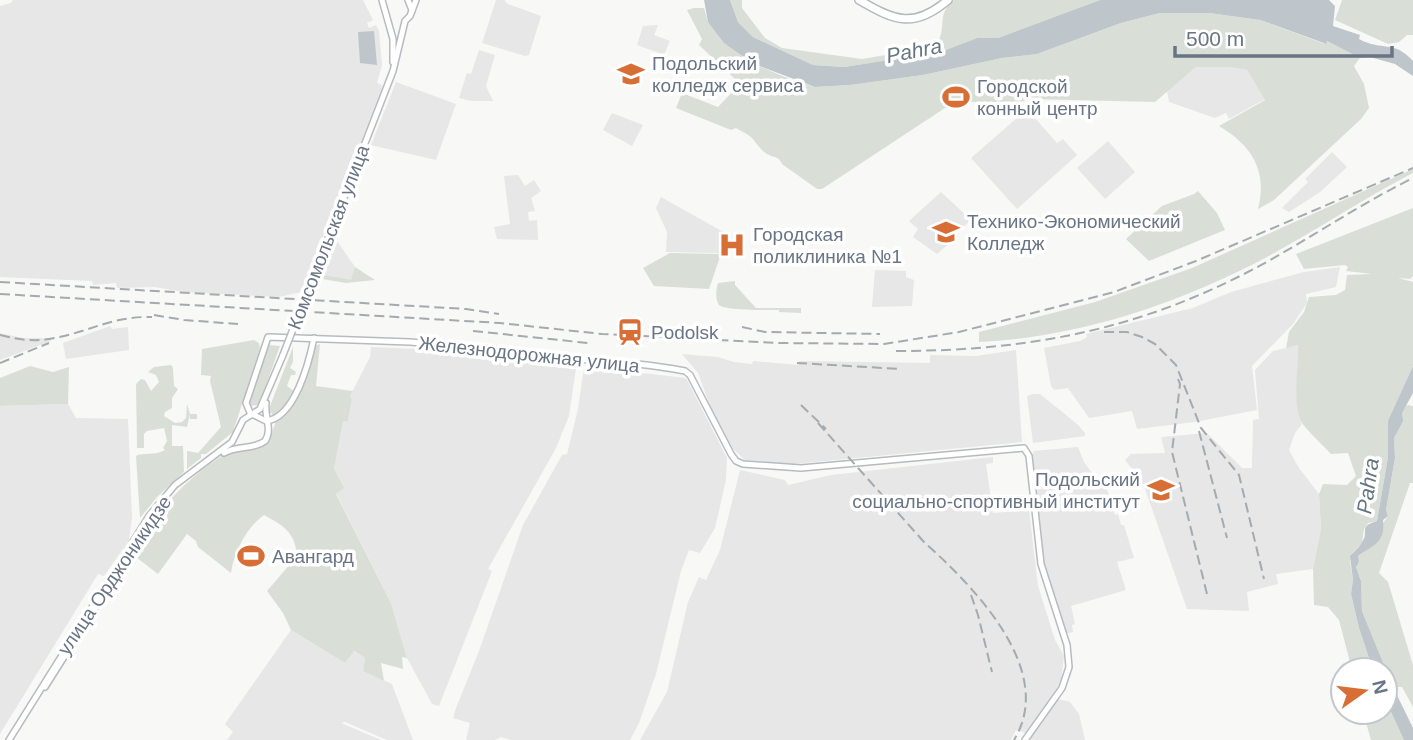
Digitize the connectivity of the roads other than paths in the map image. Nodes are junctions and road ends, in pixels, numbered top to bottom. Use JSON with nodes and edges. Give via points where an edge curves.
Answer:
{"nodes":[{"id":1,"x":382,"y":0,"type":"edge"},
{"id":2,"x":391,"y":0,"type":"edge"},
{"id":3,"x":408,"y":0,"type":"edge"},
{"id":4,"x":416,"y":0,"type":"edge"},
{"id":5,"x":859,"y":0,"type":"edge"},
{"id":6,"x":866,"y":0,"type":"edge"},
{"id":7,"x":942,"y":0,"type":"edge"},
{"id":8,"x":948,"y":0,"type":"edge"},
{"id":9,"x":412,"y":10,"type":"junction"},
{"id":10,"x":386,"y":13,"type":"junction"},
{"id":11,"x":399,"y":22,"type":"junction"},
{"id":12,"x":389,"y":78,"type":"junction"},
{"id":13,"x":314,"y":338,"type":"junction"},
{"id":14,"x":267,"y":396,"type":"junction"},
{"id":15,"x":251,"y":415,"type":"junction"},
{"id":16,"x":266,"y":421,"type":"junction"},
{"id":17,"x":239,"y":428,"type":"junction"},
{"id":18,"x":251,"y":446,"type":"junction"},
{"id":19,"x":10,"y":740,"type":"edge"},
{"id":20,"x":1025,"y":740,"type":"edge"}],
"edges":[{"from":1,"to":10,"type":"main road","name":"Комсомольская улица"},
{"from":2,"to":10,"type":"main road"},
{"from":3,"to":9,"type":"main road"},
{"from":4,"to":9,"type":"main road","name":"Комсомольская улица"},
{"from":5,"to":8,"type":"main road","via":[[900,20],[925,16]]},
{"from":6,"to":7,"type":"main road","via":[[902,16],[923,12]]},
{"from":9,"to":11,"type":"main road","name":"Комсомольская улица"},
{"from":10,"to":11,"type":"main road"},
{"from":10,"to":12,"type":"main road","name":"Комсомольская улица","via":[[394,47]]},
{"from":11,"to":12,"type":"main road","name":"Комсомольская улица","via":[[397,59]]},
{"from":12,"to":14,"type":"main road","name":"Комсомольская улица","bridge":true},
{"from":13,"to":15,"type":"main road","name":"Железнодорожная улица","via":[[268,337],[246,403]]},
{"from":13,"to":16,"type":"main road","via":[[298,389],[280,416]]},
{"from":13,"to":20,"type":"main road","name":"Железнодорожная улица","via":[[494,349],[685,371],[736,461],[743,464],[801,468],[1020,447],[1029,456],[1041,564],[1067,645],[1069,667],[1062,688]]},
{"from":14,"to":15,"type":"main road","name":"Комсомольская улица"},
{"from":14,"to":16,"type":"main road","name":"Комсомольская улица"},
{"from":15,"to":16,"type":"main road"},
{"from":15,"to":17,"type":"main road"},
{"from":16,"to":18,"type":"main road","via":[[268,436]]},
{"from":17,"to":18,"type":"main road","via":[[241,439]]},
{"from":17,"to":19,"type":"main road","name":"улица Орджоникидзе","via":[[225,448],[175,485],[149,516]]},
{"from":18,"to":19,"type":"main road","name":"улица Орджоникидзе","via":[[227,451],[168,498]]}]}
